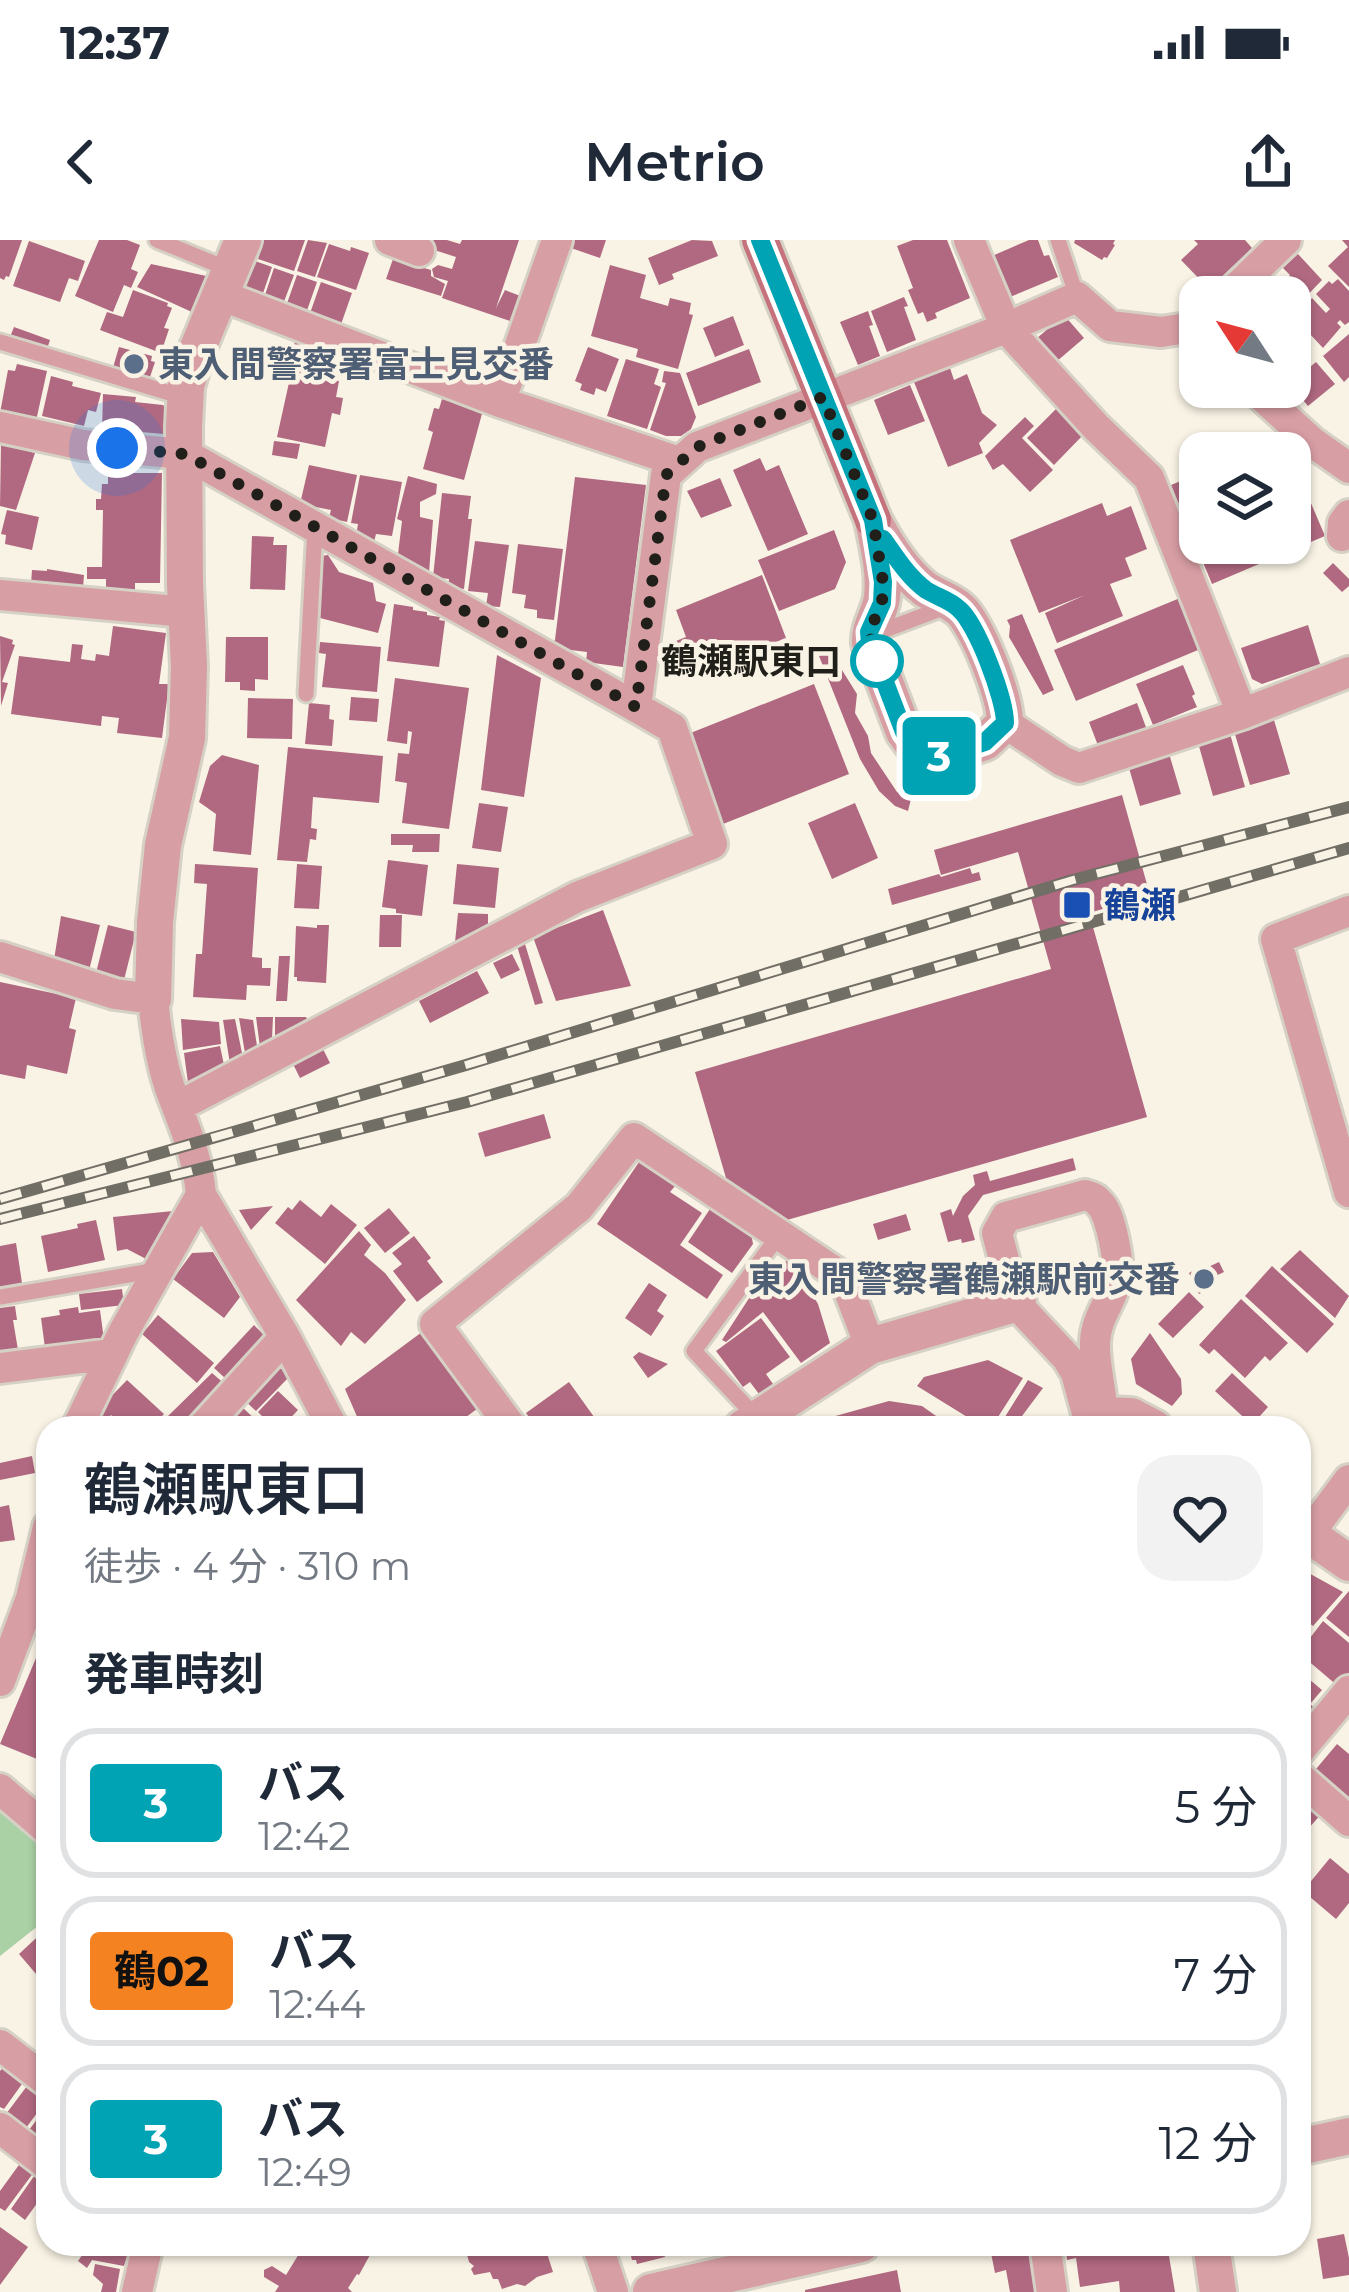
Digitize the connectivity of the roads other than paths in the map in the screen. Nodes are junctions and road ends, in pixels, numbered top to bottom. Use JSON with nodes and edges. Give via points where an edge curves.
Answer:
{"nodes":[{"id":1,"x":157,"y":240,"type":"edge"},
{"id":2,"x":557,"y":240,"type":"edge"},
{"id":3,"x":760,"y":240,"type":"edge"},
{"id":4,"x":969,"y":240,"type":"edge"},
{"id":5,"x":1058,"y":240,"type":"edge"},
{"id":6,"x":1286,"y":240,"type":"edge"},
{"id":7,"x":231,"y":269,"type":"edge"},
{"id":8,"x":1249,"y":276,"type":"edge"},
{"id":9,"x":1077,"y":297,"type":"junction"},
{"id":10,"x":1006,"y":328,"type":"junction"},
{"id":11,"x":1179,"y":330,"type":"edge"},
{"id":12,"x":0,"y":342,"type":"edge"},
{"id":13,"x":823,"y":397,"type":"junction"},
{"id":14,"x":186,"y":398,"type":"junction"},
{"id":15,"x":500,"y":402,"type":"junction"},
{"id":16,"x":1275,"y":408,"type":"edge"},
{"id":17,"x":0,"y":427,"type":"edge"},
{"id":18,"x":185,"y":454,"type":"junction"},
{"id":19,"x":679,"y":461,"type":"junction"},
{"id":20,"x":1349,"y":468,"type":"edge"},
{"id":21,"x":873,"y":520,"type":"junction"},
{"id":22,"x":315,"y":527,"type":"junction"},
{"id":23,"x":0,"y":596,"type":"edge"},
{"id":24,"x":958,"y":608,"type":"junction"},
{"id":25,"x":186,"y":612,"type":"junction"},
{"id":26,"x":873,"y":651,"type":"junction"},
{"id":27,"x":1349,"y":672,"type":"edge"},
{"id":28,"x":306,"y":694,"type":"dead end"},
{"id":29,"x":636,"y":707,"type":"junction"},
{"id":30,"x":1242,"y":714,"type":"junction"},
{"id":31,"x":1005,"y":723,"type":"junction"},
{"id":32,"x":1349,"y":911,"type":"edge"},
{"id":33,"x":0,"y":957,"type":"edge"},
{"id":34,"x":153,"y":999,"type":"junction"},
{"id":35,"x":178,"y":1107,"type":"junction"},
{"id":36,"x":1339,"y":1118,"type":"edge"},
{"id":37,"x":1349,"y":1192,"type":"edge"},
{"id":38,"x":201,"y":1195,"type":"junction"},
{"id":39,"x":779,"y":1235,"type":"junction"},
{"id":40,"x":157,"y":1270,"type":"junction"},
{"id":41,"x":0,"y":1297,"type":"edge"},
{"id":42,"x":1018,"y":1303,"type":"junction"},
{"id":43,"x":1101,"y":1312,"type":"junction"},
{"id":44,"x":1064,"y":1336,"type":"junction"},
{"id":45,"x":285,"y":1337,"type":"junction"},
{"id":46,"x":871,"y":1346,"type":"junction"},
{"id":47,"x":112,"y":1354,"type":"junction"},
{"id":48,"x":0,"y":1368,"type":"edge"},
{"id":49,"x":83,"y":1416,"type":"edge"},
{"id":50,"x":213,"y":1416,"type":"edge"},
{"id":51,"x":327,"y":1416,"type":"edge"},
{"id":52,"x":503,"y":1416,"type":"edge"},
{"id":53,"x":744,"y":1416,"type":"edge"},
{"id":54,"x":761,"y":1416,"type":"edge"},
{"id":55,"x":1095,"y":1416,"type":"edge"},
{"id":56,"x":1099,"y":1416,"type":"edge"},
{"id":57,"x":1349,"y":1480,"type":"edge"},
{"id":58,"x":1311,"y":1526,"type":"edge"},
{"id":59,"x":1311,"y":1542,"type":"edge"},
{"id":60,"x":1349,"y":1563,"type":"edge"},
{"id":61,"x":36,"y":1577,"type":"edge"},
{"id":62,"x":0,"y":1681,"type":"edge"},
{"id":63,"x":1349,"y":1691,"type":"edge"},
{"id":64,"x":1311,"y":1737,"type":"edge"},
{"id":65,"x":1311,"y":1788,"type":"edge"},
{"id":66,"x":0,"y":1789,"type":"edge"},
{"id":67,"x":36,"y":1820,"type":"edge"},
{"id":68,"x":1349,"y":1821,"type":"edge"},
{"id":69,"x":0,"y":2045,"type":"edge"},
{"id":70,"x":36,"y":2073,"type":"edge"},
{"id":71,"x":0,"y":2128,"type":"edge"},
{"id":72,"x":1349,"y":2136,"type":"edge"},
{"id":73,"x":1311,"y":2144,"type":"edge"},
{"id":74,"x":36,"y":2155,"type":"edge"},
{"id":75,"x":145,"y":2256,"type":"edge"},
{"id":76,"x":601,"y":2256,"type":"edge"},
{"id":77,"x":808,"y":2256,"type":"edge"},
{"id":78,"x":1048,"y":2256,"type":"edge"},
{"id":79,"x":1212,"y":2256,"type":"edge"},
{"id":80,"x":137,"y":2292,"type":"edge"},
{"id":81,"x":613,"y":2292,"type":"edge"},
{"id":82,"x":650,"y":2292,"type":"edge"},
{"id":83,"x":1052,"y":2292,"type":"edge"},
{"id":84,"x":1218,"y":2292,"type":"edge"}],
"edges":[{"from":1,"to":7,"type":"lane"},
{"from":2,"to":15,"type":"street"},
{"from":3,"to":13,"type":"main road"},
{"from":4,"to":10,"type":"street"},
{"from":5,"to":9,"type":"lane"},
{"from":6,"to":8,"type":"street"},
{"from":7,"to":14,"type":"street"},
{"from":7,"to":15,"type":"street"},
{"from":9,"to":10,"type":"street"},
{"from":9,"to":11,"type":"street","via":[[1110,326]]},
{"from":10,"to":13,"type":"street"},
{"from":10,"to":30,"type":"street","via":[[1149,478]]},
{"from":12,"to":14,"type":"lane"},
{"from":13,"to":19,"type":"street"},
{"from":13,"to":21,"type":"main road"},
{"from":14,"to":18,"type":"street"},
{"from":15,"to":19,"type":"street"},
{"from":16,"to":20,"type":"street"},
{"from":17,"to":18,"type":"street"},
{"from":18,"to":22,"type":"street"},
{"from":18,"to":25,"type":"street"},
{"from":19,"to":29,"type":"street","via":[[666,475]]},
{"from":21,"to":24,"type":"street","via":[[910,575]]},
{"from":21,"to":26,"type":"street","via":[[883,582],[869,632]]},
{"from":22,"to":28,"type":"lane"},
{"from":22,"to":29,"type":"street"},
{"from":23,"to":25,"type":"street"},
{"from":24,"to":26,"type":"lane","via":[[885,630]]},
{"from":24,"to":31,"type":"street","via":[[991,670]]},
{"from":25,"to":34,"type":"street","via":[[187,738],[163,845]]},
{"from":26,"to":31,"type":"street","via":[[917,750],[940,757],[985,742]]},
{"from":27,"to":30,"type":"street"},
{"from":29,"to":35,"type":"street","via":[[672,728],[712,844],[577,897]]},
{"from":30,"to":31,"type":"street","via":[[1079,768]]},
{"from":32,"to":36,"type":"street","via":[[1276,939]]},
{"from":33,"to":34,"type":"street"},
{"from":34,"to":35,"type":"street"},
{"from":35,"to":38,"type":"street"},
{"from":36,"to":37,"type":"street"},
{"from":38,"to":40,"type":"street"},
{"from":38,"to":45,"type":"street"},
{"from":39,"to":46,"type":"street","via":[[844,1278]]},
{"from":39,"to":52,"type":"street","via":[[634,1138],[580,1208],[436,1324]]},
{"from":39,"to":53,"type":"lane","via":[[694,1352]]},
{"from":40,"to":41,"type":"lane"},
{"from":40,"to":47,"type":"street"},
{"from":42,"to":43,"type":"street","via":[[1000,1253],[1000,1224],[1085,1195],[1106,1210],[1118,1263]]},
{"from":42,"to":44,"type":"street"},
{"from":42,"to":46,"type":"street"},
{"from":43,"to":44,"type":"lane"},
{"from":43,"to":56,"type":"street"},
{"from":44,"to":55,"type":"street"},
{"from":45,"to":50,"type":"street"},
{"from":45,"to":51,"type":"street"},
{"from":46,"to":54,"type":"street"},
{"from":47,"to":48,"type":"street"},
{"from":47,"to":49,"type":"street"},
{"from":57,"to":58,"type":"street"},
{"from":59,"to":60,"type":"street"},
{"from":61,"to":62,"type":"street"},
{"from":63,"to":64,"type":"street"},
{"from":65,"to":68,"type":"street"},
{"from":66,"to":67,"type":"street"},
{"from":69,"to":70,"type":"street"},
{"from":71,"to":74,"type":"street"},
{"from":72,"to":73,"type":"street"},
{"from":75,"to":80,"type":"street"},
{"from":76,"to":81,"type":"street"},
{"from":77,"to":82,"type":"street"},
{"from":78,"to":83,"type":"street"},
{"from":79,"to":84,"type":"street"}]}
